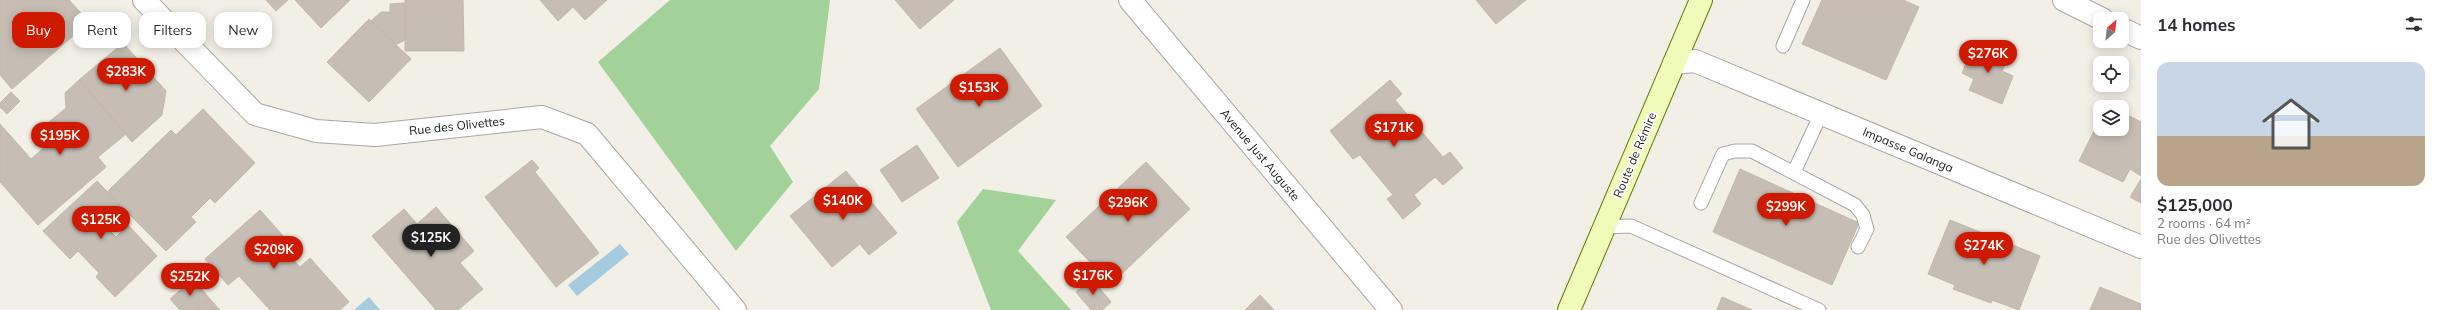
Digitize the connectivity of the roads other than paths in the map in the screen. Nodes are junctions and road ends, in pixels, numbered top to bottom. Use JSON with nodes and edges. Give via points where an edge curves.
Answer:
{"nodes":[{"id":1,"x":144,"y":0,"type":"edge"},
{"id":2,"x":1130,"y":0,"type":"edge"},
{"id":3,"x":1701,"y":0,"type":"edge"},
{"id":4,"x":1803,"y":0,"type":"edge"},
{"id":5,"x":2064,"y":0,"type":"edge"},
{"id":6,"x":2093,"y":14,"type":"edge"},
{"id":7,"x":2129,"y":32,"type":"edge"},
{"id":8,"x":2141,"y":38,"type":"edge"},
{"id":9,"x":1783,"y":46,"type":"dead end"},
{"id":10,"x":1674,"y":63,"type":"junction"},
{"id":11,"x":1821,"y":114,"type":"junction"},
{"id":12,"x":1794,"y":172,"type":"junction"},
{"id":13,"x":1701,"y":203,"type":"dead end"},
{"id":14,"x":1605,"y":227,"type":"junction"},
{"id":15,"x":1858,"y":247,"type":"dead end"},
{"id":16,"x":2141,"y":247,"type":"edge"},
{"id":17,"x":735,"y":310,"type":"edge"},
{"id":18,"x":1391,"y":310,"type":"edge"},
{"id":19,"x":1568,"y":310,"type":"edge"},
{"id":20,"x":1819,"y":310,"type":"edge"}],
"edges":[{"from":1,"to":17,"type":"street","name":"Rue des Olivettes","via":[[255,114],[316,131],[375,135],[542,117],[587,134]]},
{"from":2,"to":18,"type":"street","name":"Avenue Just Auguste"},
{"from":3,"to":10,"type":"main road","name":"Route de Rémire"},
{"from":4,"to":9,"type":"lane"},
{"from":5,"to":6,"type":"street"},
{"from":7,"to":8,"type":"street"},
{"from":10,"to":11,"type":"street","name":"Impasse Galanga","via":[[1695,61]]},
{"from":10,"to":14,"type":"main road","name":"Route de Rémire"},
{"from":11,"to":12,"type":"lane"},
{"from":11,"to":16,"type":"street","name":"Impasse Galanga"},
{"from":12,"to":13,"type":"lane","via":[[1752,151],[1723,154]]},
{"from":12,"to":15,"type":"lane","via":[[1855,205],[1863,214],[1867,229]]},
{"from":14,"to":19,"type":"main road","name":"Route de Rémire"},
{"from":14,"to":20,"type":"lane","via":[[1631,226]]}]}
